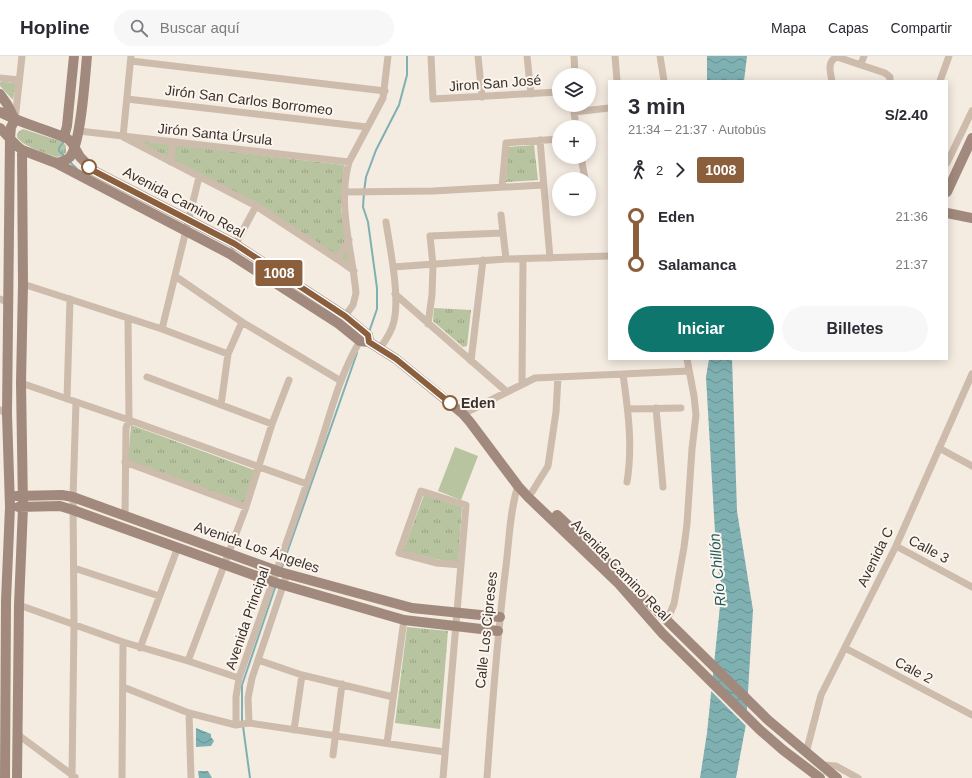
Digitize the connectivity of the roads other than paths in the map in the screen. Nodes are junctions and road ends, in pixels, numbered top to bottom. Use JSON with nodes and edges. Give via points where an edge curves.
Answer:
{"nodes":[{"id":1,"x":22,"y":56,"type":"edge"},
{"id":2,"x":74,"y":56,"type":"edge"},
{"id":3,"x":87,"y":56,"type":"edge"},
{"id":4,"x":388,"y":56,"type":"edge"},
{"id":5,"x":431,"y":56,"type":"edge"},
{"id":6,"x":478,"y":56,"type":"edge"},
{"id":7,"x":527,"y":56,"type":"edge"},
{"id":8,"x":574,"y":56,"type":"edge"},
{"id":9,"x":615,"y":56,"type":"edge"},
{"id":10,"x":660,"y":56,"type":"edge"},
{"id":11,"x":864,"y":56,"type":"edge"},
{"id":12,"x":949,"y":56,"type":"edge"},
{"id":13,"x":131,"y":59,"type":"edge"},
{"id":14,"x":861,"y":64,"type":"junction"},
{"id":15,"x":575,"y":68,"type":"edge"},
{"id":16,"x":0,"y":78,"type":"edge"},
{"id":17,"x":19,"y":80,"type":"junction"},
{"id":18,"x":617,"y":80,"type":"edge"},
{"id":19,"x":664,"y":80,"type":"edge"},
{"id":20,"x":832,"y":80,"type":"edge"},
{"id":21,"x":890,"y":80,"type":"edge"},
{"id":22,"x":940,"y":80,"type":"edge"},
{"id":23,"x":385,"y":90,"type":"junction"},
{"id":24,"x":552,"y":92,"type":"edge"},
{"id":25,"x":0,"y":94,"type":"edge"},
{"id":26,"x":531,"y":94,"type":"junction"},
{"id":27,"x":482,"y":97,"type":"junction"},
{"id":28,"x":127,"y":99,"type":"junction"},
{"id":29,"x":596,"y":108,"type":"edge"},
{"id":30,"x":608,"y":108,"type":"edge"},
{"id":31,"x":972,"y":111,"type":"edge"},
{"id":32,"x":0,"y":112,"type":"edge"},
{"id":33,"x":15,"y":120,"type":"junction"},
{"id":34,"x":367,"y":127,"type":"junction"},
{"id":35,"x":0,"y":128,"type":"edge"},
{"id":36,"x":79,"y":130,"type":"junction"},
{"id":37,"x":123,"y":136,"type":"junction"},
{"id":38,"x":64,"y":137,"type":"junction"},
{"id":39,"x":10,"y":138,"type":"junction"},
{"id":40,"x":972,"y":138,"type":"edge"},
{"id":41,"x":552,"y":139,"type":"edge"},
{"id":42,"x":540,"y":140,"type":"junction"},
{"id":43,"x":173,"y":142,"type":"junction"},
{"id":44,"x":74,"y":146,"type":"junction"},
{"id":45,"x":22,"y":150,"type":"junction"},
{"id":46,"x":948,"y":161,"type":"edge"},
{"id":47,"x":171,"y":162,"type":"junction"},
{"id":48,"x":350,"y":162,"type":"junction"},
{"id":49,"x":56,"y":163,"type":"junction"},
{"id":50,"x":199,"y":177,"type":"junction"},
{"id":51,"x":543,"y":185,"type":"junction"},
{"id":52,"x":502,"y":187,"type":"junction"},
{"id":53,"x":948,"y":190,"type":"edge"},
{"id":54,"x":345,"y":192,"type":"junction"},
{"id":55,"x":256,"y":206,"type":"junction"},
{"id":56,"x":948,"y":213,"type":"edge"},
{"id":57,"x":501,"y":215,"type":"dead end"},
{"id":58,"x":972,"y":218,"type":"edge"},
{"id":59,"x":189,"y":220,"type":"junction"},
{"id":60,"x":386,"y":222,"type":"dead end"},
{"id":61,"x":186,"y":231,"type":"junction"},
{"id":62,"x":502,"y":233,"type":"junction"},
{"id":63,"x":349,"y":240,"type":"junction"},
{"id":64,"x":235,"y":244,"type":"junction"},
{"id":65,"x":230,"y":254,"type":"junction"},
{"id":66,"x":608,"y":256,"type":"edge"},
{"id":67,"x":550,"y":258,"type":"junction"},
{"id":68,"x":336,"y":259,"type":"junction"},
{"id":69,"x":506,"y":259,"type":"junction"},
{"id":70,"x":523,"y":259,"type":"junction"},
{"id":71,"x":483,"y":260,"type":"junction"},
{"id":72,"x":433,"y":265,"type":"junction"},
{"id":73,"x":393,"y":267,"type":"junction"},
{"id":74,"x":354,"y":271,"type":"junction"},
{"id":75,"x":175,"y":276,"type":"junction"},
{"id":76,"x":23,"y":284,"type":"junction"},
{"id":77,"x":395,"y":294,"type":"junction"},
{"id":78,"x":70,"y":299,"type":"junction"},
{"id":79,"x":5,"y":301,"type":"edge"},
{"id":80,"x":128,"y":318,"type":"junction"},
{"id":81,"x":342,"y":320,"type":"junction"},
{"id":82,"x":242,"y":322,"type":"junction"},
{"id":83,"x":428,"y":324,"type":"junction"},
{"id":84,"x":162,"y":329,"type":"junction"},
{"id":85,"x":364,"y":342,"type":"junction"},
{"id":86,"x":380,"y":348,"type":"junction"},
{"id":87,"x":228,"y":354,"type":"junction"},
{"id":88,"x":687,"y":360,"type":"edge"},
{"id":89,"x":471,"y":361,"type":"junction"},
{"id":90,"x":689,"y":371,"type":"junction"},
{"id":91,"x":623,"y":374,"type":"junction"},
{"id":92,"x":972,"y":374,"type":"edge"},
{"id":93,"x":147,"y":377,"type":"dead end"},
{"id":94,"x":558,"y":377,"type":"junction"},
{"id":95,"x":289,"y":380,"type":"dead end"},
{"id":96,"x":342,"y":381,"type":"junction"},
{"id":97,"x":21,"y":383,"type":"junction"},
{"id":98,"x":522,"y":384,"type":"junction"},
{"id":99,"x":507,"y":392,"type":"junction"},
{"id":100,"x":68,"y":399,"type":"junction"},
{"id":101,"x":76,"y":402,"type":"junction"},
{"id":102,"x":221,"y":405,"type":"junction"},
{"id":103,"x":656,"y":408,"type":"junction"},
{"id":104,"x":681,"y":408,"type":"dead end"},
{"id":105,"x":628,"y":409,"type":"junction"},
{"id":106,"x":4,"y":412,"type":"edge"},
{"id":107,"x":466,"y":418,"type":"junction"},
{"id":108,"x":129,"y":420,"type":"junction"},
{"id":109,"x":272,"y":424,"type":"junction"},
{"id":110,"x":939,"y":448,"type":"junction"},
{"id":111,"x":125,"y":462,"type":"junction"},
{"id":112,"x":972,"y":466,"type":"edge"},
{"id":113,"x":259,"y":467,"type":"junction"},
{"id":114,"x":627,"y":482,"type":"dead end"},
{"id":115,"x":307,"y":484,"type":"junction"},
{"id":116,"x":518,"y":486,"type":"junction"},
{"id":117,"x":663,"y":488,"type":"dead end"},
{"id":118,"x":532,"y":492,"type":"junction"},
{"id":119,"x":23,"y":495,"type":"junction"},
{"id":120,"x":10,"y":496,"type":"junction"},
{"id":121,"x":73,"y":497,"type":"junction"},
{"id":122,"x":10,"y":507,"type":"junction"},
{"id":123,"x":23,"y":507,"type":"junction"},
{"id":124,"x":246,"y":507,"type":"junction"},
{"id":125,"x":73,"y":510,"type":"junction"},
{"id":126,"x":125,"y":516,"type":"junction"},
{"id":127,"x":896,"y":546,"type":"junction"},
{"id":128,"x":178,"y":547,"type":"junction"},
{"id":129,"x":229,"y":554,"type":"junction"},
{"id":130,"x":225,"y":564,"type":"junction"},
{"id":131,"x":461,"y":565,"type":"junction"},
{"id":132,"x":74,"y":568,"type":"junction"},
{"id":133,"x":277,"y":571,"type":"junction"},
{"id":134,"x":287,"y":574,"type":"junction"},
{"id":135,"x":273,"y":582,"type":"junction"},
{"id":136,"x":283,"y":585,"type":"junction"},
{"id":137,"x":972,"y":587,"type":"edge"},
{"id":138,"x":159,"y":596,"type":"junction"},
{"id":139,"x":3,"y":600,"type":"edge"},
{"id":140,"x":19,"y":605,"type":"junction"},
{"id":141,"x":457,"y":614,"type":"junction"},
{"id":142,"x":500,"y":617,"type":"junction"},
{"id":143,"x":404,"y":620,"type":"junction"},
{"id":144,"x":669,"y":622,"type":"junction"},
{"id":145,"x":74,"y":624,"type":"junction"},
{"id":146,"x":455,"y":626,"type":"junction"},
{"id":147,"x":498,"y":631,"type":"junction"},
{"id":148,"x":122,"y":642,"type":"junction"},
{"id":149,"x":140,"y":648,"type":"junction"},
{"id":150,"x":845,"y":648,"type":"junction"},
{"id":151,"x":188,"y":660,"type":"junction"},
{"id":152,"x":258,"y":660,"type":"junction"},
{"id":153,"x":302,"y":675,"type":"junction"},
{"id":154,"x":239,"y":678,"type":"junction"},
{"id":155,"x":2,"y":681,"type":"edge"},
{"id":156,"x":342,"y":684,"type":"junction"},
{"id":157,"x":123,"y":688,"type":"junction"},
{"id":158,"x":392,"y":697,"type":"junction"},
{"id":159,"x":189,"y":713,"type":"junction"},
{"id":160,"x":972,"y":715,"type":"edge"},
{"id":161,"x":249,"y":723,"type":"junction"},
{"id":162,"x":236,"y":725,"type":"junction"},
{"id":163,"x":294,"y":730,"type":"junction"},
{"id":164,"x":2,"y":732,"type":"edge"},
{"id":165,"x":17,"y":734,"type":"junction"},
{"id":166,"x":336,"y":736,"type":"junction"},
{"id":167,"x":387,"y":743,"type":"junction"},
{"id":168,"x":445,"y":752,"type":"junction"},
{"id":169,"x":806,"y":753,"type":"junction"},
{"id":170,"x":334,"y":755,"type":"dead end"},
{"id":171,"x":822,"y":765,"type":"junction"},
{"id":172,"x":74,"y":777,"type":"edge"},
{"id":173,"x":5,"y":778,"type":"edge"},
{"id":174,"x":17,"y":778,"type":"edge"},
{"id":175,"x":122,"y":778,"type":"edge"},
{"id":176,"x":191,"y":778,"type":"edge"},
{"id":177,"x":443,"y":778,"type":"edge"},
{"id":178,"x":487,"y":778,"type":"edge"},
{"id":179,"x":820,"y":778,"type":"edge"},
{"id":180,"x":837,"y":778,"type":"edge"},
{"id":181,"x":858,"y":778,"type":"edge"}],
"edges":[{"from":1,"to":17,"type":"street"},
{"from":2,"to":38,"type":"street"},
{"from":3,"to":36,"type":"street"},
{"from":4,"to":23,"type":"street"},
{"from":5,"to":27,"type":"street","name":"Jiron San José","via":[[433,99]]},
{"from":6,"to":27,"type":"street"},
{"from":7,"to":26,"type":"street"},
{"from":8,"to":15,"type":"street"},
{"from":9,"to":18,"type":"street"},
{"from":10,"to":19,"type":"street"},
{"from":11,"to":14,"type":"street"},
{"from":12,"to":22,"type":"street"},
{"from":13,"to":23,"type":"street"},
{"from":13,"to":28,"type":"street"},
{"from":14,"to":20,"type":"street","via":[[840,57],[834,58],[830,62]]},
{"from":14,"to":21,"type":"street","via":[[888,74]]},
{"from":16,"to":17,"type":"street"},
{"from":17,"to":33,"type":"street"},
{"from":23,"to":34,"type":"street"},
{"from":24,"to":26,"type":"street","name":"Jiron San José"},
{"from":25,"to":33,"type":"street"},
{"from":26,"to":27,"type":"street","name":"Jiron San José"},
{"from":28,"to":34,"type":"street","name":"Jirón San Carlos Borromeo"},
{"from":28,"to":37,"type":"street"},
{"from":29,"to":30,"type":"street"},
{"from":31,"to":46,"type":"street"},
{"from":32,"to":33,"type":"street","name":"Avenida Camino Real"},
{"from":33,"to":38,"type":"street","name":"Avenida Camino Real"},
{"from":33,"to":39,"type":"street"},
{"from":34,"to":48,"type":"street"},
{"from":35,"to":39,"type":"street","name":"Avenida Camino Real"},
{"from":36,"to":37,"type":"street","name":"Jirón Santa Úrsula"},
{"from":36,"to":44,"type":"street"},
{"from":37,"to":43,"type":"street","name":"Jirón Santa Úrsula"},
{"from":37,"to":47,"type":"street"},
{"from":38,"to":44,"type":"street","name":"Avenida Camino Real"},
{"from":39,"to":45,"type":"street","name":"Avenida Camino Real"},
{"from":39,"to":79,"type":"street"},
{"from":40,"to":53,"type":"street"},
{"from":41,"to":42,"type":"street"},
{"from":42,"to":51,"type":"street"},
{"from":42,"to":52,"type":"street","via":[[506,143]]},
{"from":43,"to":47,"type":"street"},
{"from":43,"to":48,"type":"street","name":"Jirón Santa Úrsula"},
{"from":44,"to":49,"type":"street","via":[[67,160]]},
{"from":44,"to":59,"type":"street","name":"Avenida Camino Real","via":[[80,157],[94,171]]},
{"from":45,"to":49,"type":"street","name":"Avenida Camino Real"},
{"from":45,"to":76,"type":"street"},
{"from":47,"to":50,"type":"street"},
{"from":48,"to":54,"type":"street"},
{"from":49,"to":61,"type":"street","name":"Avenida Camino Real"},
{"from":50,"to":55,"type":"street"},
{"from":50,"to":59,"type":"street"},
{"from":51,"to":52,"type":"street"},
{"from":51,"to":67,"type":"street"},
{"from":52,"to":54,"type":"street"},
{"from":54,"to":63,"type":"street","via":[[344,209]]},
{"from":55,"to":64,"type":"street"},
{"from":55,"to":68,"type":"street"},
{"from":56,"to":58,"type":"street"},
{"from":57,"to":62,"type":"street"},
{"from":59,"to":61,"type":"street"},
{"from":59,"to":64,"type":"street","name":"Avenida Camino Real"},
{"from":60,"to":73,"type":"street"},
{"from":61,"to":65,"type":"street","name":"Avenida Camino Real"},
{"from":61,"to":75,"type":"street"},
{"from":62,"to":69,"type":"street"},
{"from":62,"to":72,"type":"street","via":[[430,236]]},
{"from":63,"to":68,"type":"street"},
{"from":63,"to":74,"type":"street"},
{"from":64,"to":65,"type":"street"},
{"from":64,"to":81,"type":"street","name":"Avenida Camino Real"},
{"from":65,"to":81,"type":"street","name":"Avenida Camino Real"},
{"from":66,"to":67,"type":"street"},
{"from":67,"to":70,"type":"street"},
{"from":68,"to":74,"type":"street"},
{"from":69,"to":70,"type":"street"},
{"from":69,"to":71,"type":"street"},
{"from":70,"to":98,"type":"street"},
{"from":71,"to":72,"type":"street"},
{"from":71,"to":89,"type":"street"},
{"from":72,"to":73,"type":"street"},
{"from":72,"to":83,"type":"street"},
{"from":73,"to":77,"type":"street"},
{"from":74,"to":81,"type":"street","via":[[355,300]]},
{"from":75,"to":82,"type":"street"},
{"from":75,"to":84,"type":"street"},
{"from":76,"to":78,"type":"street"},
{"from":76,"to":97,"type":"street"},
{"from":77,"to":83,"type":"street"},
{"from":77,"to":86,"type":"street","via":[[396,305],[391,332]]},
{"from":78,"to":80,"type":"street"},
{"from":78,"to":100,"type":"street"},
{"from":79,"to":106,"type":"street"},
{"from":80,"to":84,"type":"street"},
{"from":80,"to":108,"type":"street"},
{"from":81,"to":85,"type":"street","name":"Avenida Camino Real","via":[[368,335]]},
{"from":82,"to":87,"type":"street"},
{"from":82,"to":96,"type":"street"},
{"from":83,"to":89,"type":"street"},
{"from":84,"to":87,"type":"street"},
{"from":85,"to":86,"type":"street","name":"Avenida Camino Real"},
{"from":85,"to":96,"type":"street","name":"Avenida Principal","via":[[354,350]]},
{"from":86,"to":107,"type":"street","name":"Avenida Camino Real"},
{"from":87,"to":102,"type":"street"},
{"from":88,"to":90,"type":"street"},
{"from":89,"to":99,"type":"street"},
{"from":90,"to":91,"type":"street"},
{"from":90,"to":144,"type":"street","via":[[696,415],[687,524]]},
{"from":91,"to":94,"type":"street"},
{"from":91,"to":105,"type":"street"},
{"from":92,"to":110,"type":"street","name":"Avenida C"},
{"from":93,"to":102,"type":"street"},
{"from":94,"to":98,"type":"street","via":[[535,378]]},
{"from":94,"to":118,"type":"street","via":[[548,466]]},
{"from":95,"to":109,"type":"street"},
{"from":96,"to":115,"type":"street","name":"Avenida Principal"},
{"from":97,"to":100,"type":"street"},
{"from":97,"to":119,"type":"street"},
{"from":98,"to":99,"type":"street"},
{"from":99,"to":107,"type":"street"},
{"from":100,"to":101,"type":"street"},
{"from":101,"to":108,"type":"street"},
{"from":101,"to":121,"type":"street"},
{"from":102,"to":109,"type":"street"},
{"from":103,"to":104,"type":"street"},
{"from":103,"to":105,"type":"street"},
{"from":103,"to":117,"type":"street"},
{"from":105,"to":114,"type":"street","via":[[630,460]]},
{"from":106,"to":120,"type":"street"},
{"from":107,"to":116,"type":"street","name":"Avenida Camino Real"},
{"from":107,"to":118,"type":"street","name":"Avenida Camino Real","via":[[489,438]]},
{"from":108,"to":111,"type":"street","via":[[126,428]]},
{"from":108,"to":113,"type":"street"},
{"from":109,"to":113,"type":"street"},
{"from":110,"to":112,"type":"street"},
{"from":110,"to":127,"type":"street","name":"Avenida C"},
{"from":111,"to":124,"type":"street"},
{"from":111,"to":126,"type":"street"},
{"from":113,"to":115,"type":"street"},
{"from":113,"to":124,"type":"street"},
{"from":115,"to":133,"type":"street","name":"Avenida Principal"},
{"from":116,"to":142,"type":"street","name":"Calle Los Cipreses"},
{"from":116,"to":179,"type":"street","name":"Avenida Camino Real","via":[[619,584],[662,633],[760,730]]},
{"from":118,"to":144,"type":"street","name":"Avenida Camino Real"},
{"from":119,"to":120,"type":"street","name":"Avenida Los Ángeles"},
{"from":119,"to":121,"type":"street","name":"Avenida Los Ángeles"},
{"from":119,"to":123,"type":"street"},
{"from":120,"to":122,"type":"street"},
{"from":121,"to":125,"type":"street"},
{"from":121,"to":126,"type":"street","name":"Avenida Los Ángeles"},
{"from":122,"to":123,"type":"street","name":"Avenida Los Ángeles"},
{"from":122,"to":139,"type":"street"},
{"from":123,"to":125,"type":"street","name":"Avenida Los Ángeles","via":[[60,506]]},
{"from":123,"to":140,"type":"street"},
{"from":124,"to":129,"type":"street"},
{"from":125,"to":128,"type":"street","name":"Avenida Los Ángeles"},
{"from":125,"to":132,"type":"street"},
{"from":126,"to":129,"type":"street","name":"Avenida Los Ángeles"},
{"from":127,"to":137,"type":"street","name":"Calle 3"},
{"from":127,"to":150,"type":"street","name":"Avenida C"},
{"from":128,"to":130,"type":"street","name":"Avenida Los Ángeles"},
{"from":128,"to":138,"type":"street"},
{"from":129,"to":130,"type":"street"},
{"from":129,"to":133,"type":"street","name":"Avenida Los Ángeles"},
{"from":130,"to":135,"type":"street","name":"Avenida Los Ángeles"},
{"from":130,"to":151,"type":"street"},
{"from":131,"to":131,"type":"street","via":[[436,563],[399,553],[421,491],[466,505]]},
{"from":131,"to":141,"type":"street"},
{"from":132,"to":138,"type":"street"},
{"from":132,"to":145,"type":"street"},
{"from":133,"to":134,"type":"street","name":"Avenida Los Ángeles"},
{"from":133,"to":135,"type":"street","name":"Avenida Principal"},
{"from":134,"to":136,"type":"street","name":"Avenida Principal"},
{"from":134,"to":141,"type":"street","name":"Avenida Los Ángeles","via":[[412,608]]},
{"from":135,"to":136,"type":"street","name":"Avenida Los Ángeles"},
{"from":135,"to":154,"type":"street","name":"Avenida Principal"},
{"from":136,"to":143,"type":"street","name":"Avenida Los Ángeles"},
{"from":136,"to":152,"type":"street","name":"Avenida Principal"},
{"from":138,"to":149,"type":"street"},
{"from":139,"to":155,"type":"street"},
{"from":140,"to":145,"type":"street"},
{"from":140,"to":165,"type":"street"},
{"from":141,"to":142,"type":"street","name":"Avenida Los Ángeles"},
{"from":141,"to":146,"type":"street"},
{"from":142,"to":147,"type":"street","name":"Calle Los Cipreses"},
{"from":143,"to":146,"type":"street","name":"Avenida Los Ángeles"},
{"from":143,"to":158,"type":"street"},
{"from":144,"to":169,"type":"street","name":"Avenida Camino Real","via":[[768,720]]},
{"from":145,"to":148,"type":"street"},
{"from":145,"to":172,"type":"street"},
{"from":146,"to":147,"type":"street","name":"Avenida Los Ángeles"},
{"from":146,"to":168,"type":"street"},
{"from":147,"to":178,"type":"street","name":"Calle Los Cipreses"},
{"from":148,"to":149,"type":"street"},
{"from":148,"to":157,"type":"street"},
{"from":149,"to":151,"type":"street"},
{"from":150,"to":160,"type":"street","name":"Cale 2"},
{"from":150,"to":169,"type":"street","name":"Avenida C","via":[[821,695]]},
{"from":151,"to":154,"type":"street"},
{"from":152,"to":153,"type":"street"},
{"from":152,"to":161,"type":"street","name":"Avenida Principal","via":[[248,698]]},
{"from":153,"to":156,"type":"street"},
{"from":153,"to":163,"type":"street"},
{"from":154,"to":162,"type":"street","name":"Avenida Principal"},
{"from":155,"to":164,"type":"street"},
{"from":156,"to":158,"type":"street"},
{"from":156,"to":166,"type":"street"},
{"from":157,"to":159,"type":"street"},
{"from":157,"to":175,"type":"street"},
{"from":158,"to":167,"type":"street"},
{"from":159,"to":162,"type":"street"},
{"from":159,"to":176,"type":"street"},
{"from":161,"to":162,"type":"street"},
{"from":161,"to":163,"type":"street"},
{"from":163,"to":166,"type":"street"},
{"from":164,"to":173,"type":"street"},
{"from":165,"to":172,"type":"street"},
{"from":165,"to":174,"type":"street"},
{"from":166,"to":167,"type":"street"},
{"from":166,"to":170,"type":"street"},
{"from":167,"to":168,"type":"street"},
{"from":168,"to":177,"type":"street"},
{"from":169,"to":171,"type":"street","name":"Avenida Camino Real"},
{"from":171,"to":180,"type":"street","name":"Avenida Camino Real"},
{"from":171,"to":181,"type":"street","via":[[836,766]]}]}
